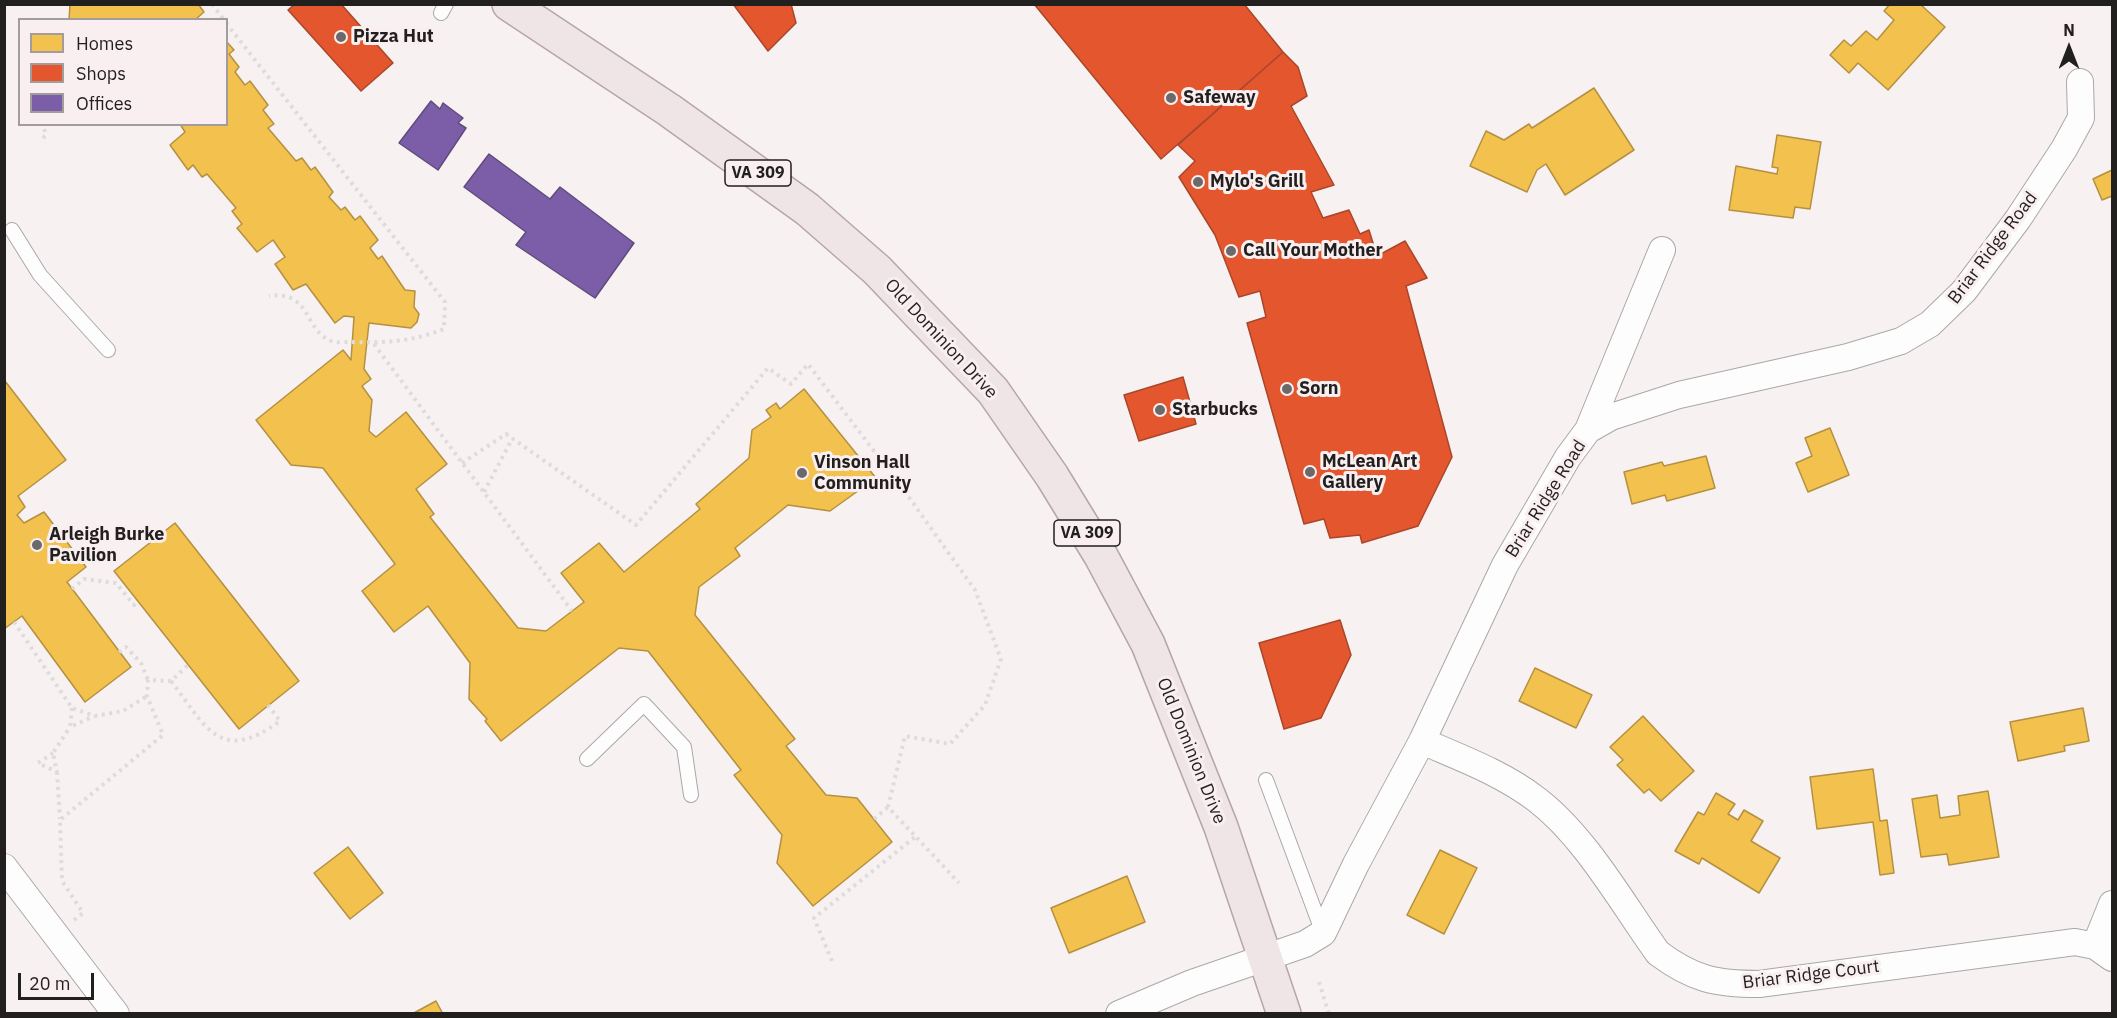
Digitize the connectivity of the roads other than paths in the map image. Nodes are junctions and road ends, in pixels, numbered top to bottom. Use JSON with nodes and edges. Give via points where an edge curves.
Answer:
{"nodes":[{"id":1,"x":509,"y":4,"type":"edge"},
{"id":2,"x":2080,"y":82,"type":"dead end"},
{"id":3,"x":12,"y":230,"type":"dead end"},
{"id":4,"x":1662,"y":250,"type":"dead end"},
{"id":5,"x":108,"y":350,"type":"dead end"},
{"id":6,"x":1588,"y":430,"type":"junction"},
{"id":7,"x":1422,"y":741,"type":"junction"},
{"id":8,"x":587,"y":759,"type":"dead end"},
{"id":9,"x":1266,"y":780,"type":"dead end"},
{"id":10,"x":691,"y":795,"type":"dead end"},
{"id":11,"x":4,"y":867,"type":"edge"},
{"id":12,"x":2112,"y":904,"type":"edge"},
{"id":13,"x":1323,"y":933,"type":"junction"},
{"id":14,"x":2104,"y":952,"type":"edge"},
{"id":15,"x":1264,"y":957,"type":"junction"},
{"id":16,"x":116,"y":1014,"type":"edge"},
{"id":17,"x":1119,"y":1014,"type":"edge"},
{"id":18,"x":1284,"y":1014,"type":"edge"}],
"edges":[{"from":1,"to":15,"type":"main road","name":"Old Dominion Drive","number":"VA 309","via":[[669,110],[807,209],[877,270],[993,391],[1052,476],[1148,644],[1218,818]]},
{"from":2,"to":6,"type":"street","name":"Briar Ridge Road","via":[[2081,118],[2064,149],[1970,282],[1930,324],[1901,341],[1848,357],[1679,395],[1611,417]]},
{"from":3,"to":5,"type":"lane","via":[[40,276]]},
{"from":4,"to":6,"type":"street"},
{"from":6,"to":7,"type":"street","name":"Briar Ridge Road","via":[[1505,565]]},
{"from":7,"to":13,"type":"street","name":"Briar Ridge Road"},
{"from":7,"to":14,"type":"street","name":"Briar Ridge Court","via":[[1503,777],[1537,799],[1565,826],[1658,952],[1702,979],[1759,984],[2075,942]]},
{"from":8,"to":10,"type":"lane","via":[[644,704],[684,747]]},
{"from":9,"to":13,"type":"lane"},
{"from":11,"to":16,"type":"street"},
{"from":12,"to":14,"type":"street"},
{"from":13,"to":15,"type":"street","via":[[1305,944]]},
{"from":15,"to":17,"type":"street"},
{"from":15,"to":18,"type":"main road","name":"Old Dominion Drive","number":"VA 309"}]}
